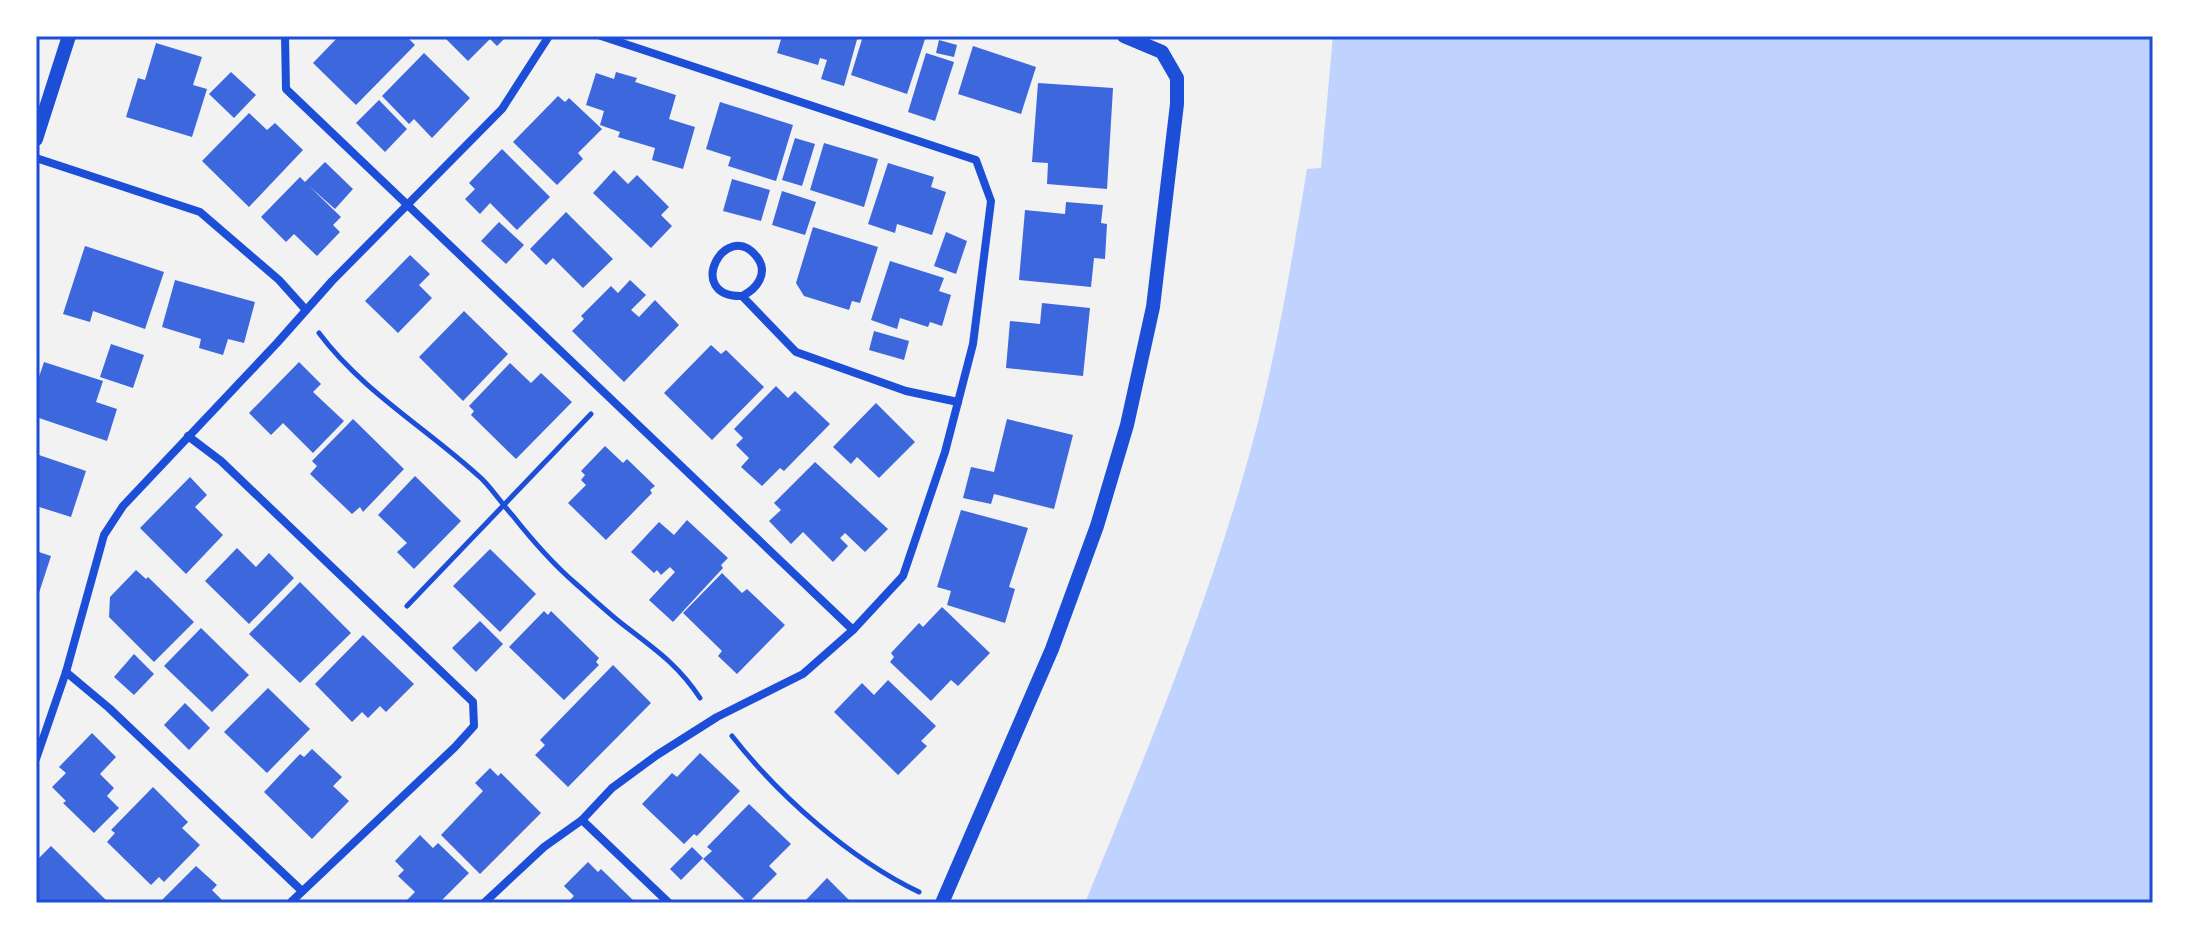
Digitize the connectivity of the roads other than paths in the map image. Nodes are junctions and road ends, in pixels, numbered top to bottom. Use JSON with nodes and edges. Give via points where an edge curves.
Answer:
{"nodes":[{"id":1,"x":69,"y":36,"type":"edge"},
{"id":2,"x":285,"y":36,"type":"edge"},
{"id":3,"x":549,"y":36,"type":"edge"},
{"id":4,"x":601,"y":36,"type":"edge"},
{"id":5,"x":1124,"y":36,"type":"edge"},
{"id":6,"x":36,"y":139,"type":"edge"},
{"id":7,"x":36,"y":158,"type":"edge"},
{"id":8,"x":407,"y":204,"type":"junction"},
{"id":9,"x":742,"y":296,"type":"junction"},
{"id":10,"x":306,"y":310,"type":"junction"},
{"id":11,"x":958,"y":402,"type":"junction"},
{"id":12,"x":188,"y":436,"type":"junction"},
{"id":13,"x":853,"y":630,"type":"junction"},
{"id":14,"x":66,"y":672,"type":"junction"},
{"id":15,"x":36,"y":759,"type":"edge"},
{"id":16,"x":582,"y":820,"type":"junction"},
{"id":17,"x":302,"y":891,"type":"junction"},
{"id":18,"x":290,"y":903,"type":"edge"},
{"id":19,"x":484,"y":903,"type":"edge"},
{"id":20,"x":669,"y":903,"type":"edge"},
{"id":21,"x":942,"y":903,"type":"edge"}],
"edges":[{"from":1,"to":6,"type":"street"},
{"from":2,"to":8,"type":"street","via":[[286,89]]},
{"from":3,"to":8,"type":"street","via":[[502,109]]},
{"from":4,"to":11,"type":"street","via":[[976,160],[991,201],[973,344]]},
{"from":5,"to":21,"type":"street","via":[[1162,52],[1177,78],[1153,307],[1127,425],[1092,540],[1052,649]]},
{"from":7,"to":10,"type":"street","via":[[200,212]]},
{"from":8,"to":10,"type":"street"},
{"from":8,"to":13,"type":"street"},
{"from":9,"to":9,"type":"street","via":[[723,293],[713,276],[716,258],[732,247],[751,251],[761,266],[758,286]]},
{"from":9,"to":11,"type":"street","via":[[796,352],[906,391]]},
{"from":10,"to":12,"type":"street"},
{"from":11,"to":13,"type":"street","via":[[903,576]]},
{"from":12,"to":14,"type":"street","via":[[123,506],[104,535]]},
{"from":12,"to":17,"type":"street","via":[[221,461],[473,702],[474,726]]},
{"from":13,"to":16,"type":"street","via":[[803,674],[717,717],[657,755],[612,788]]},
{"from":14,"to":15,"type":"street"},
{"from":14,"to":17,"type":"street"},
{"from":16,"to":19,"type":"street"},
{"from":16,"to":20,"type":"street"},
{"from":17,"to":18,"type":"street"}]}
